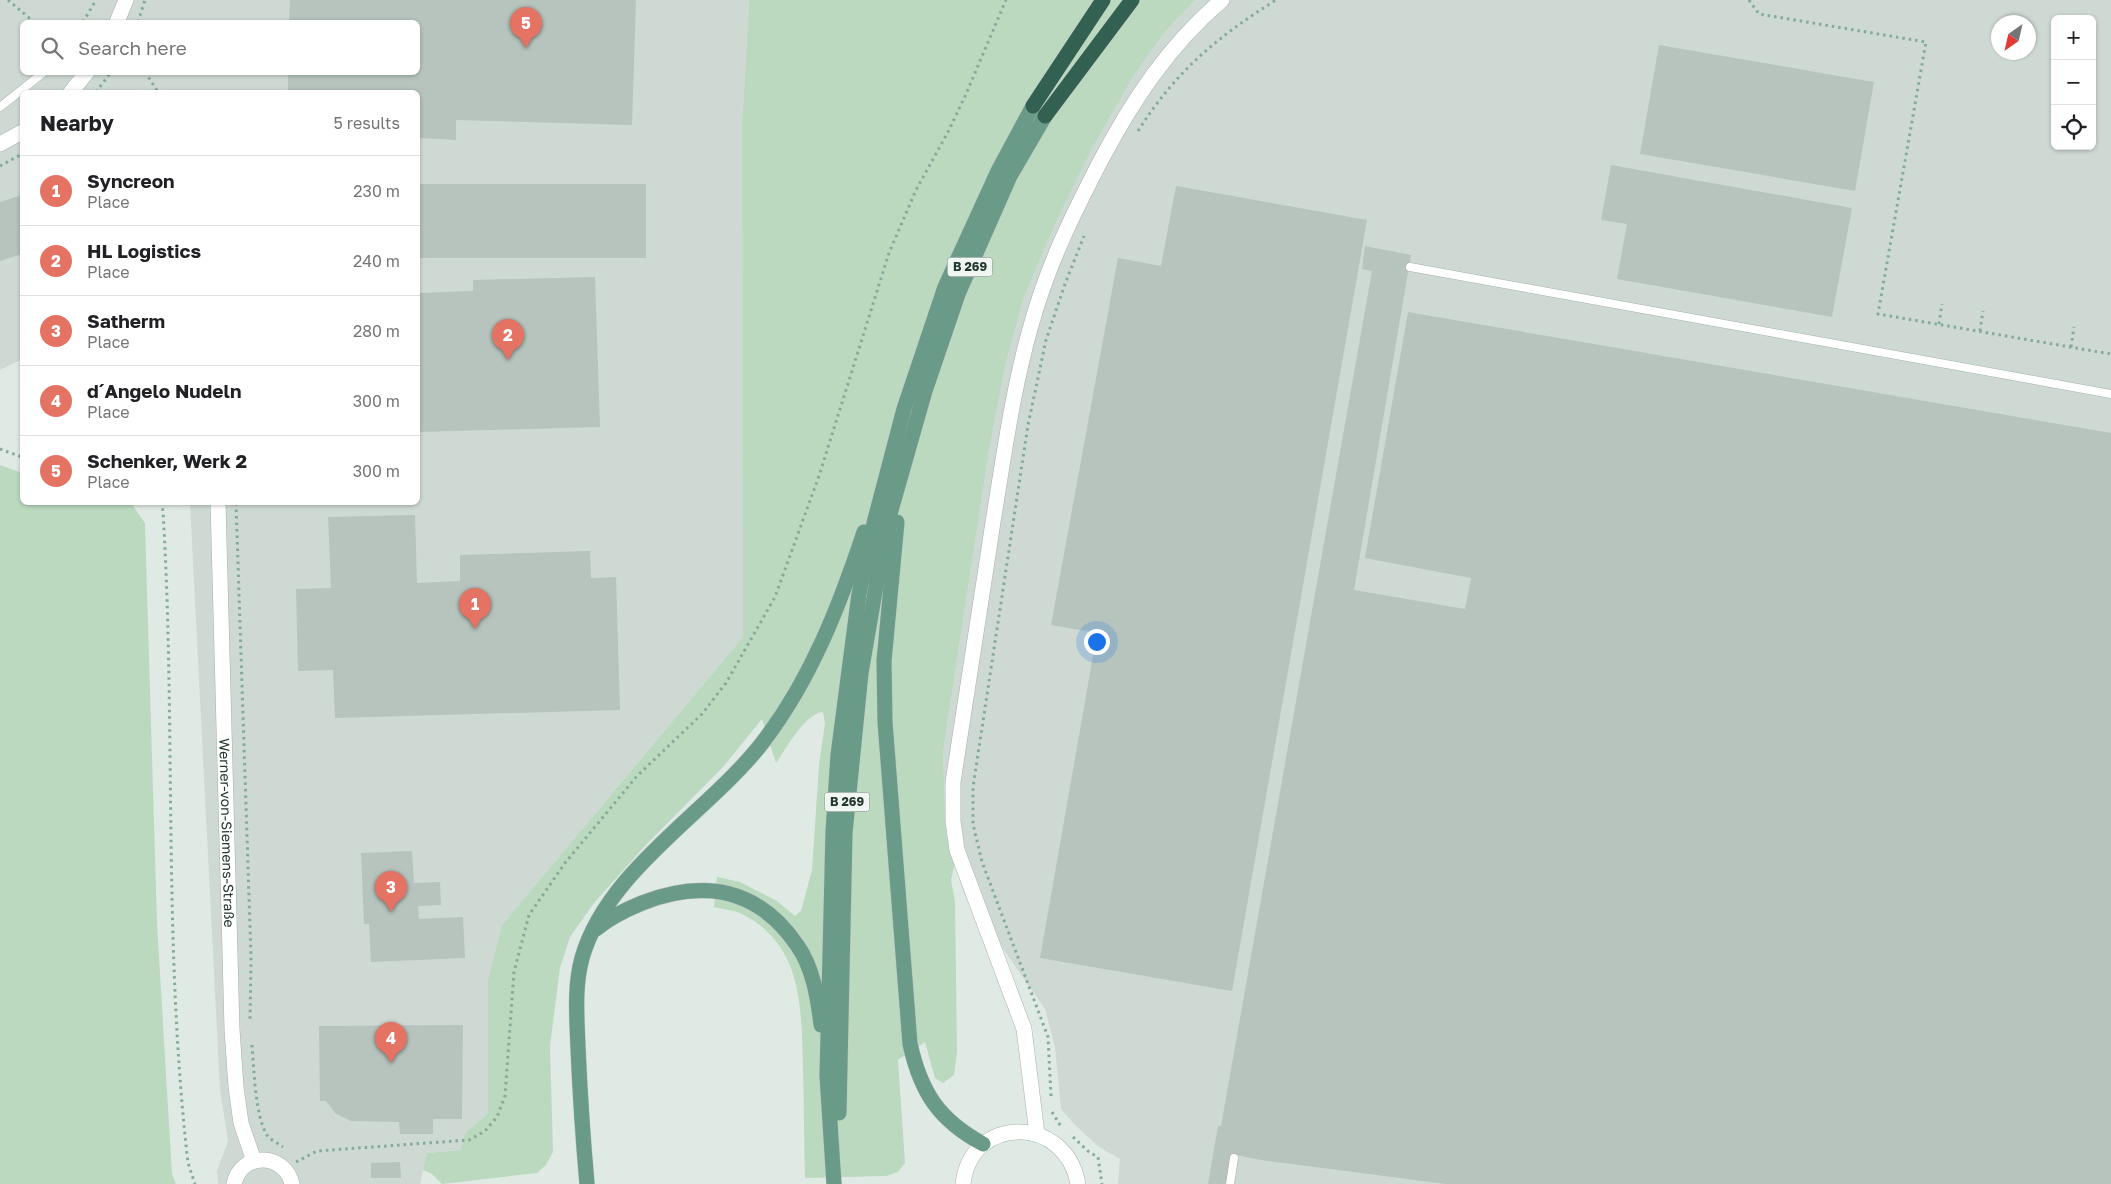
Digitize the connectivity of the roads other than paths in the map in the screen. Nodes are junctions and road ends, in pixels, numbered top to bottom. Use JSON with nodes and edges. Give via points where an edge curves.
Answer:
{"nodes":[{"id":1,"x":126,"y":0,"type":"edge"},
{"id":2,"x":1091,"y":0,"type":"edge"},
{"id":3,"x":1103,"y":0,"type":"edge"},
{"id":4,"x":1121,"y":0,"type":"edge"},
{"id":5,"x":1132,"y":0,"type":"edge"},
{"id":6,"x":1222,"y":0,"type":"edge"},
{"id":7,"x":119,"y":20,"type":"edge"},
{"id":8,"x":40,"y":75,"type":"edge"},
{"id":9,"x":85,"y":75,"type":"edge"},
{"id":10,"x":22,"y":90,"type":"edge"},
{"id":11,"x":75,"y":90,"type":"edge"},
{"id":12,"x":20,"y":92,"type":"edge"},
{"id":13,"x":1033,"y":106,"type":"junction"},
{"id":14,"x":0,"y":108,"type":"edge"},
{"id":15,"x":1045,"y":116,"type":"junction"},
{"id":16,"x":20,"y":133,"type":"edge"},
{"id":17,"x":0,"y":144,"type":"edge"},
{"id":18,"x":1410,"y":267,"type":"dead end"},
{"id":19,"x":2111,"y":394,"type":"edge"},
{"id":20,"x":904,"y":409,"type":"junction"},
{"id":21,"x":915,"y":426,"type":"junction"},
{"id":22,"x":218,"y":505,"type":"edge"},
{"id":23,"x":589,"y":935,"type":"junction"},
{"id":24,"x":827,"y":1076,"type":"junction"},
{"id":25,"x":1037,"y":1134,"type":"junction"},
{"id":26,"x":983,"y":1144,"type":"junction"},
{"id":27,"x":1234,"y":1158,"type":"dead end"},
{"id":28,"x":254,"y":1161,"type":"junction"},
{"id":29,"x":234,"y":1184,"type":"edge"},
{"id":30,"x":292,"y":1184,"type":"edge"},
{"id":31,"x":587,"y":1184,"type":"edge"},
{"id":32,"x":834,"y":1184,"type":"edge"},
{"id":33,"x":840,"y":1184,"type":"edge"},
{"id":34,"x":963,"y":1184,"type":"edge"},
{"id":35,"x":1078,"y":1184,"type":"edge"},
{"id":36,"x":1230,"y":1184,"type":"edge"}],
"edges":[{"from":1,"to":7,"type":"street"},
{"from":2,"to":13,"type":"highway"},
{"from":3,"to":13,"type":"highway"},
{"from":4,"to":15,"type":"highway"},
{"from":5,"to":15,"type":"highway"},
{"from":6,"to":25,"type":"street","via":[[1180,40],[1146,83],[1109,144],[1069,221],[1032,321],[1009,424],[954,773],[952,805],[957,850],[1024,1029]]},
{"from":8,"to":10,"type":"lane"},
{"from":9,"to":11,"type":"street"},
{"from":12,"to":14,"type":"lane"},
{"from":13,"to":20,"type":"main road","via":[[998,171],[945,287]]},
{"from":15,"to":21,"type":"main road","name":"B 269","number":"B 269","via":[[1010,176],[958,294]]},
{"from":16,"to":17,"type":"street"},
{"from":18,"to":19,"type":"lane"},
{"from":20,"to":23,"type":"main road","via":[[839,604],[803,681],[762,743],[733,776],[628,878]]},
{"from":20,"to":24,"type":"main road","via":[[866,559],[847,678],[833,832]]},
{"from":21,"to":26,"type":"main road","via":[[895,530],[884,661],[885,722],[905,995],[916,1069],[926,1093],[943,1116],[961,1132]]},
{"from":21,"to":33,"type":"main road","name":"B 269","number":"B 269","via":[[886,528],[851,759],[841,925]]},
{"from":22,"to":28,"type":"street","name":"Werner-von-Siemens-Straße","via":[[232,1029],[240,1114]]},
{"from":23,"to":24,"type":"main road","via":[[626,909],[666,893],[716,889],[739,896],[760,908],[780,924],[798,946],[811,973]]},
{"from":23,"to":31,"type":"main road","via":[[577,985],[580,1098]]},
{"from":24,"to":32,"type":"main road"},
{"from":25,"to":26,"type":"street","via":[[1009,1132]]},
{"from":25,"to":35,"type":"street","via":[[1062,1148]]},
{"from":26,"to":34,"type":"street","via":[[971,1157]]},
{"from":27,"to":36,"type":"lane"},
{"from":28,"to":29,"type":"street","via":[[242,1168]]},
{"from":28,"to":30,"type":"street","via":[[271,1160],[285,1169]]}]}
